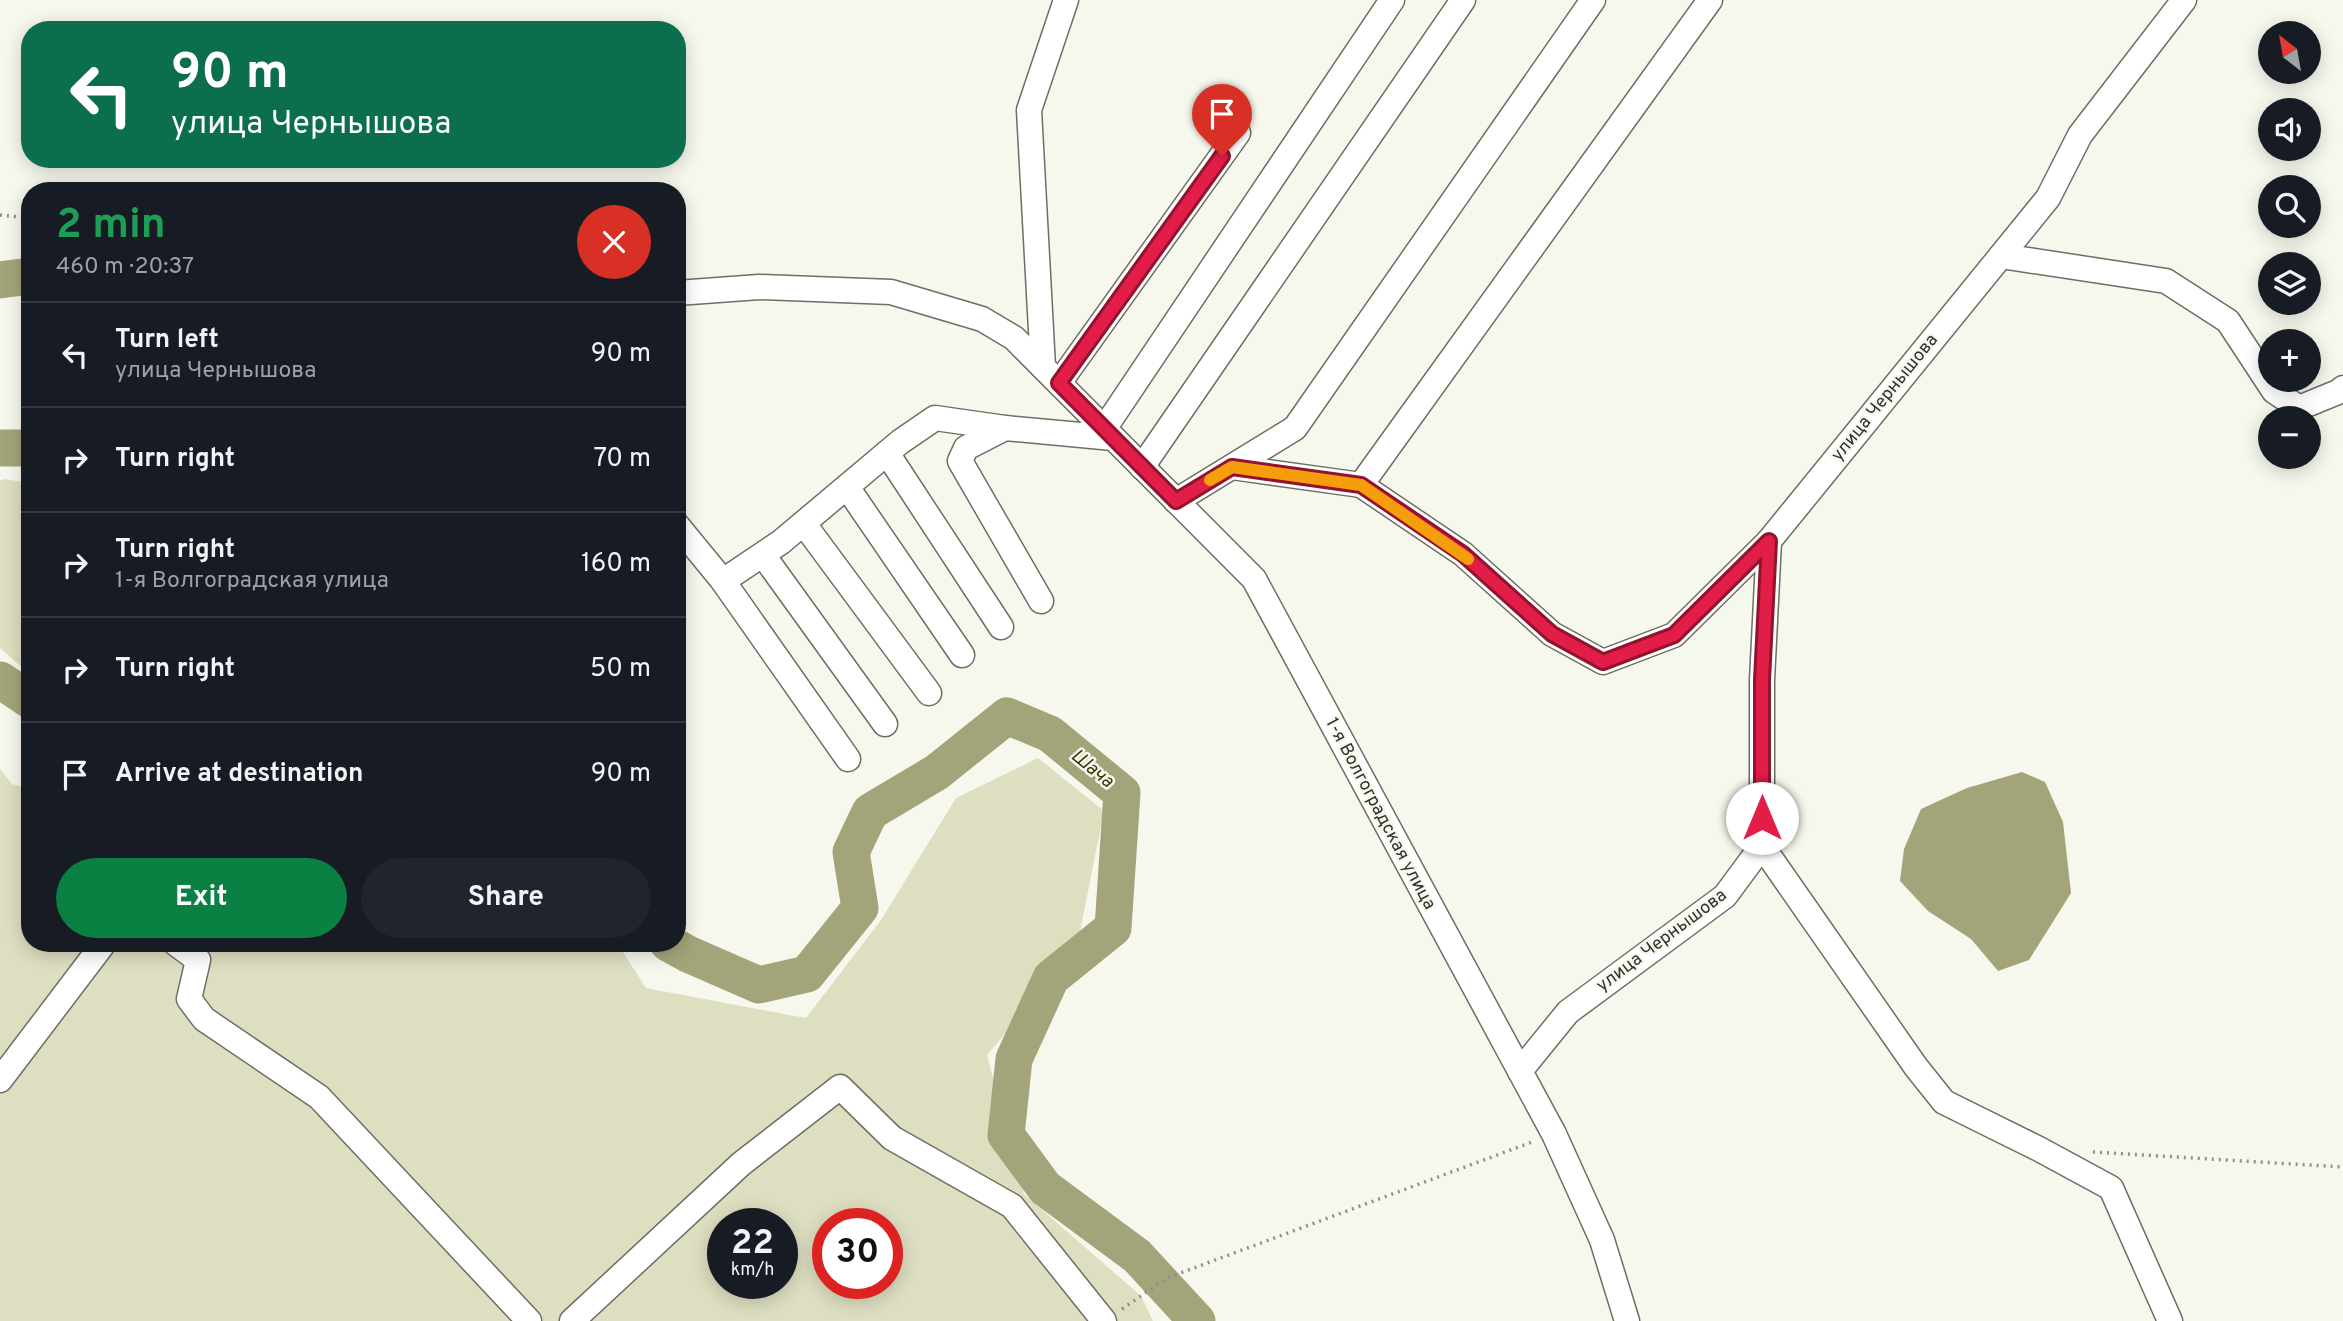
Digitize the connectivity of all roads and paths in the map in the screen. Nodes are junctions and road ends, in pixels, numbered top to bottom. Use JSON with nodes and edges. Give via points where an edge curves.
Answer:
{"nodes":[{"id":1,"x":1066,"y":0,"type":"edge"},
{"id":2,"x":1392,"y":0,"type":"edge"},
{"id":3,"x":1463,"y":0,"type":"edge"},
{"id":4,"x":1593,"y":0,"type":"edge"},
{"id":5,"x":1710,"y":0,"type":"edge"},
{"id":6,"x":2184,"y":0,"type":"edge"},
{"id":7,"x":1238,"y":133,"type":"dead end"},
{"id":8,"x":0,"y":215,"type":"edge"},
{"id":9,"x":21,"y":217,"type":"edge"},
{"id":10,"x":2001,"y":256,"type":"junction"},
{"id":11,"x":686,"y":292,"type":"edge"},
{"id":12,"x":1051,"y":375,"type":"junction"},
{"id":13,"x":2343,"y":388,"type":"edge"},
{"id":14,"x":1005,"y":428,"type":"junction"},
{"id":15,"x":1109,"y":434,"type":"junction"},
{"id":16,"x":887,"y":453,"type":"junction"},
{"id":17,"x":1142,"y":467,"type":"junction"},
{"id":18,"x":1232,"y":467,"type":"junction"},
{"id":19,"x":1361,"y":485,"type":"junction"},
{"id":20,"x":847,"y":487,"type":"junction"},
{"id":21,"x":1176,"y":501,"type":"junction"},
{"id":22,"x":804,"y":524,"type":"junction"},
{"id":23,"x":686,"y":536,"type":"edge"},
{"id":24,"x":1769,"y":541,"type":"junction"},
{"id":25,"x":763,"y":555,"type":"junction"},
{"id":26,"x":723,"y":581,"type":"junction"},
{"id":27,"x":1041,"y":601,"type":"dead end"},
{"id":28,"x":1001,"y":627,"type":"dead end"},
{"id":29,"x":962,"y":655,"type":"dead end"},
{"id":30,"x":929,"y":693,"type":"dead end"},
{"id":31,"x":886,"y":724,"type":"dead end"},
{"id":32,"x":848,"y":759,"type":"dead end"},
{"id":33,"x":1762,"y":846,"type":"junction"},
{"id":34,"x":97,"y":952,"type":"edge"},
{"id":35,"x":187,"y":952,"type":"edge"},
{"id":36,"x":1520,"y":1071,"type":"junction"},
{"id":37,"x":0,"y":1080,"type":"edge"},
{"id":38,"x":1554,"y":1134,"type":"junction"},
{"id":39,"x":2080,"y":1152,"type":"dead end"},
{"id":40,"x":2343,"y":1167,"type":"edge"},
{"id":41,"x":529,"y":1321,"type":"edge"},
{"id":42,"x":572,"y":1321,"type":"edge"},
{"id":43,"x":1104,"y":1321,"type":"edge"},
{"id":44,"x":1627,"y":1321,"type":"edge"},
{"id":45,"x":2170,"y":1321,"type":"edge"}],
"edges":[{"from":1,"to":12,"type":"street","via":[[1029,110]]},
{"from":2,"to":15,"type":"street"},
{"from":3,"to":17,"type":"street"},
{"from":4,"to":18,"type":"street","via":[[1295,428]]},
{"from":5,"to":19,"type":"street"},
{"from":6,"to":10,"type":"street","name":"улица Чернышова","via":[[2080,135],[2048,198]]},
{"from":7,"to":12,"type":"street"},
{"from":8,"to":9,"type":"path"},
{"from":10,"to":13,"type":"street","via":[[2166,281],[2228,321],[2274,391],[2299,408]]},
{"from":10,"to":24,"type":"street","name":"улица Чернышова"},
{"from":11,"to":12,"type":"street","name":"1-я Волгоградская улица","via":[[759,287],[891,292],[982,319],[1014,338]]},
{"from":12,"to":15,"type":"street","name":"1-я Волгоградская улица"},
{"from":14,"to":15,"type":"street"},
{"from":14,"to":16,"type":"street","via":[[935,418]]},
{"from":14,"to":27,"type":"street","via":[[966,447],[960,461]]},
{"from":15,"to":17,"type":"street","name":"1-я Волгоградская улица"},
{"from":16,"to":20,"type":"street"},
{"from":16,"to":28,"type":"street"},
{"from":17,"to":21,"type":"street","name":"1-я Волгоградская улица"},
{"from":18,"to":19,"type":"street"},
{"from":18,"to":21,"type":"street"},
{"from":19,"to":24,"type":"street","name":"улица Чернышова","via":[[1463,554],[1552,634],[1603,662],[1674,635]]},
{"from":20,"to":22,"type":"street"},
{"from":20,"to":29,"type":"street"},
{"from":21,"to":36,"type":"street","name":"1-я Волгоградская улица","via":[[1254,579]]},
{"from":22,"to":25,"type":"street"},
{"from":22,"to":30,"type":"street"},
{"from":23,"to":26,"type":"street"},
{"from":24,"to":33,"type":"street","via":[[1762,680]]},
{"from":25,"to":26,"type":"street"},
{"from":25,"to":31,"type":"street"},
{"from":26,"to":32,"type":"street"},
{"from":33,"to":36,"type":"street","name":"улица Чернышова","via":[[1725,897],[1568,1012]]},
{"from":33,"to":45,"type":"street","via":[[1944,1102],[2111,1188]]},
{"from":34,"to":37,"type":"street"},
{"from":35,"to":41,"type":"street","via":[[198,960],[189,999],[204,1019],[319,1097]]},
{"from":36,"to":38,"type":"street","name":"1-я Волгоградская улица"},
{"from":38,"to":43,"type":"path","via":[[1167,1278]]},
{"from":38,"to":44,"type":"street","name":"1-я Волгоградская улица","via":[[1602,1240]]},
{"from":39,"to":40,"type":"path"},
{"from":42,"to":43,"type":"street","via":[[741,1164],[840,1087],[892,1138],[1012,1206]]}]}
